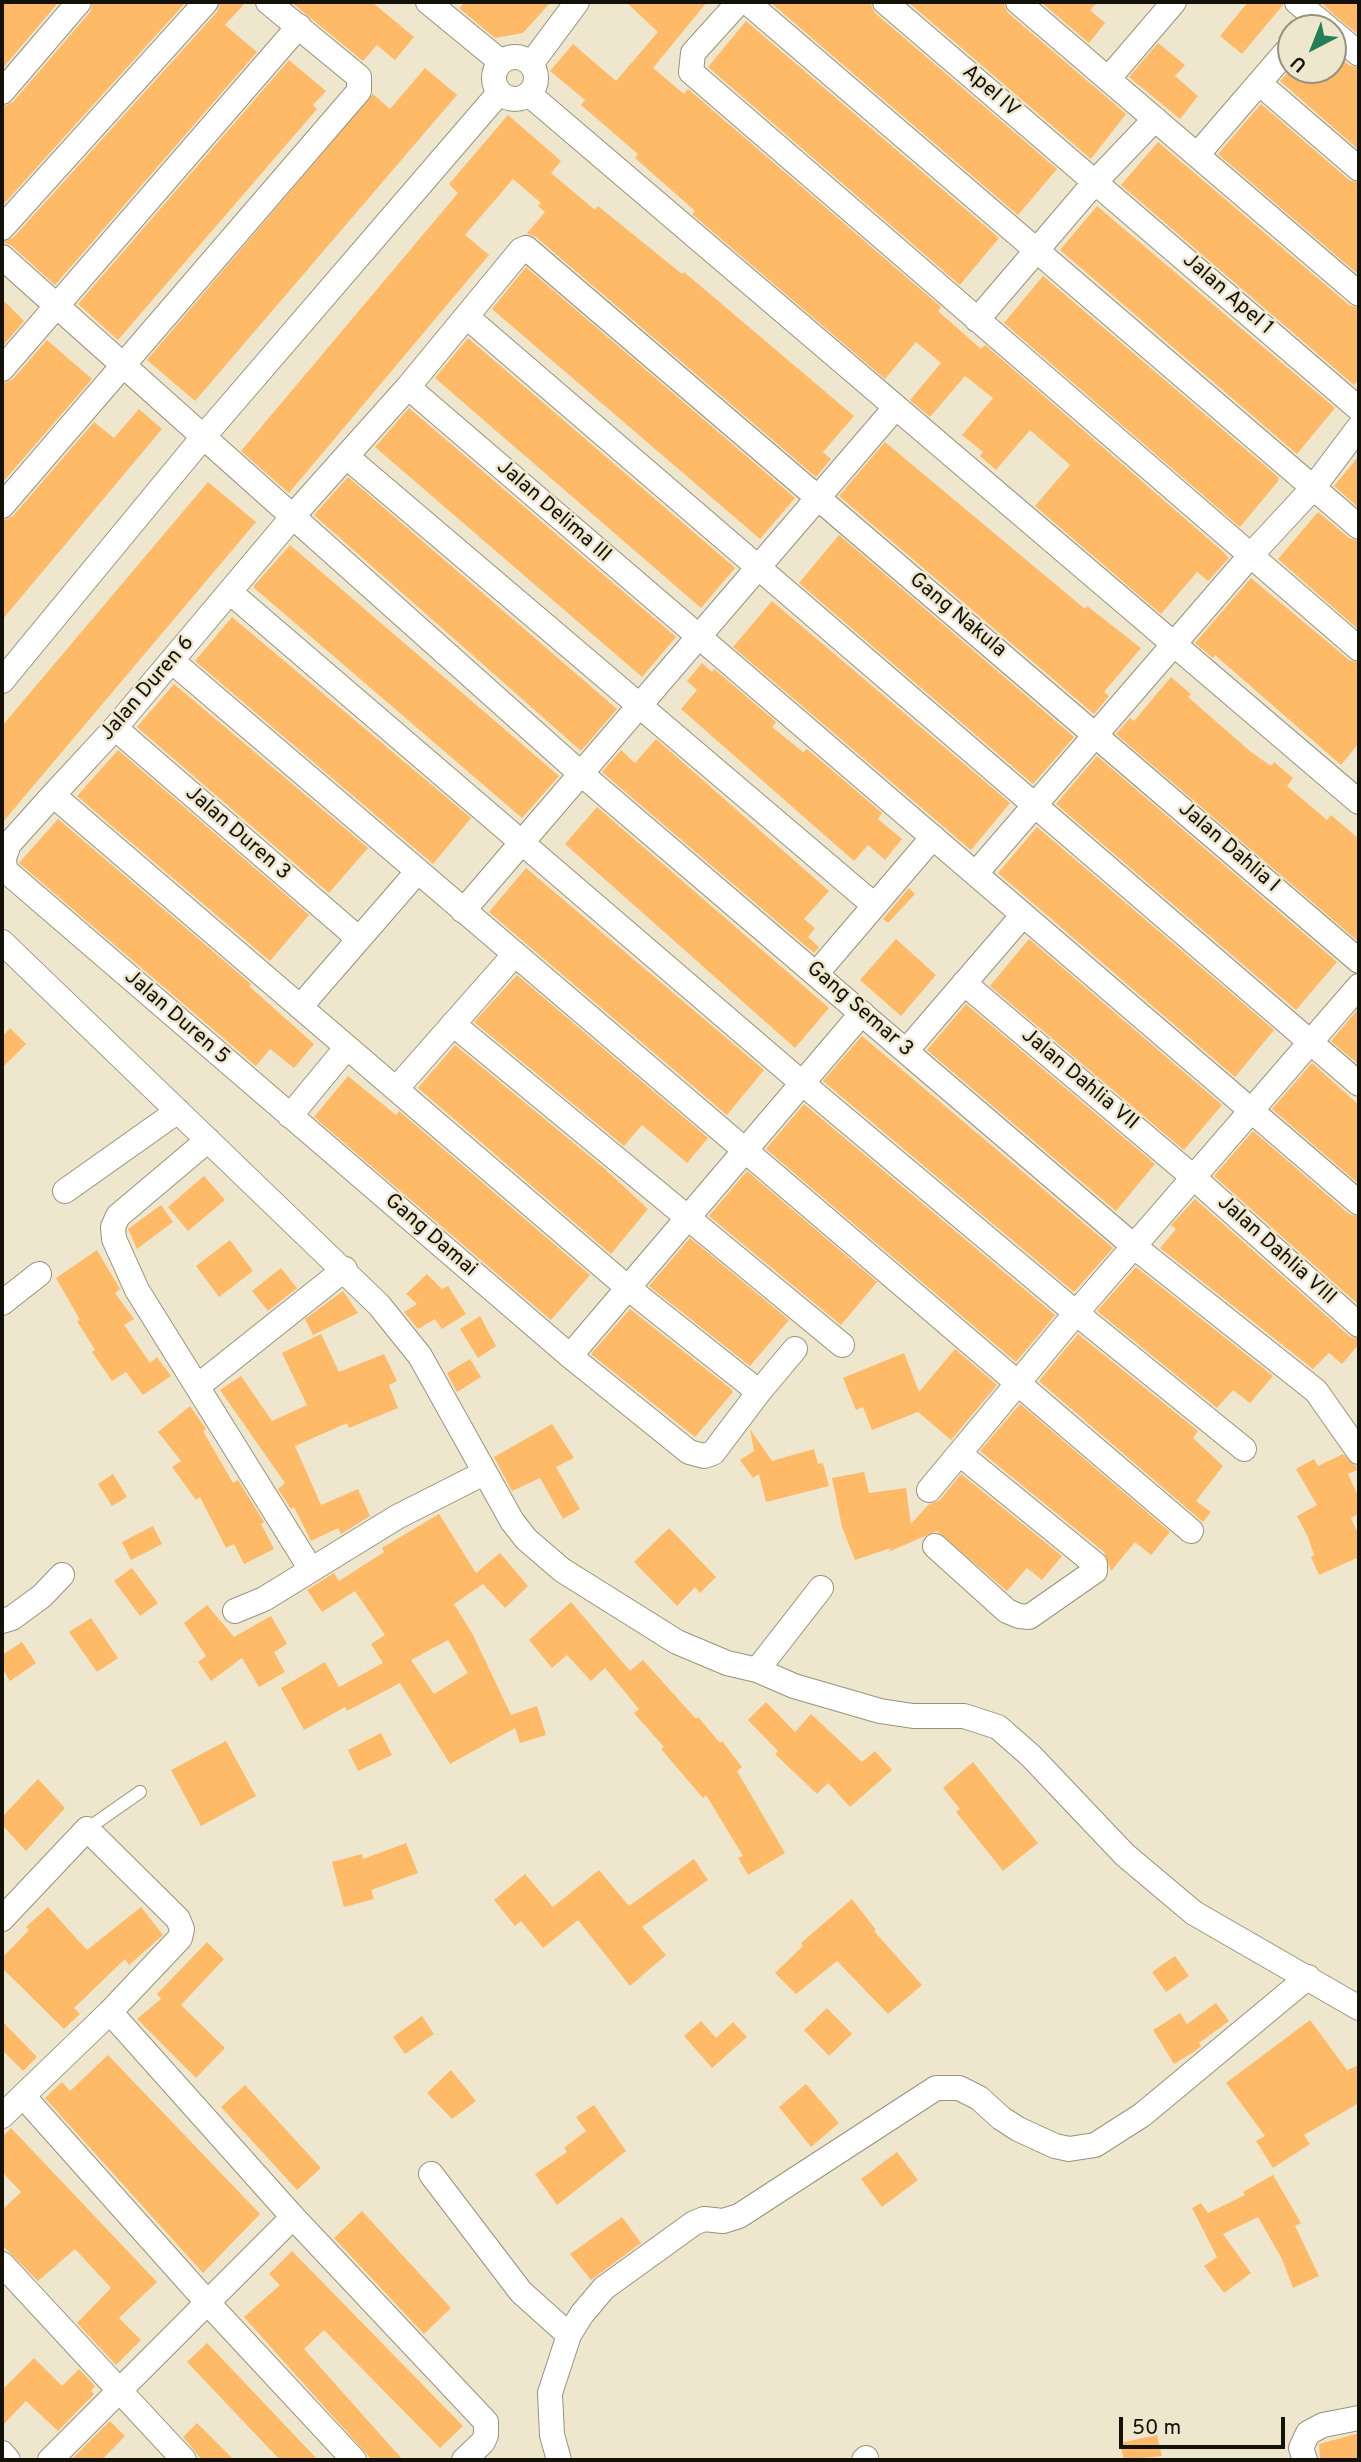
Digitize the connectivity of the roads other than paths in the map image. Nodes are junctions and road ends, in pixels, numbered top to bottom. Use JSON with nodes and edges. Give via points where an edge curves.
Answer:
{"nodes":[{"id":1,"x":79,"y":2,"type":"edge"},
{"id":2,"x":206,"y":2,"type":"edge"},
{"id":3,"x":268,"y":2,"type":"edge"},
{"id":4,"x":577,"y":2,"type":"edge"},
{"id":5,"x":739,"y":2,"type":"edge"},
{"id":6,"x":747,"y":2,"type":"edge"},
{"id":7,"x":885,"y":2,"type":"edge"},
{"id":8,"x":1018,"y":2,"type":"edge"},
{"id":9,"x":1168,"y":4,"type":"edge"},
{"id":10,"x":445,"y":7,"type":"edge"},
{"id":11,"x":299,"y":26,"type":"junction"},
{"id":12,"x":501,"y":62,"type":"junction"},
{"id":13,"x":1277,"y":62,"type":"edge"},
{"id":14,"x":531,"y":64,"type":"junction"},
{"id":15,"x":1108,"y":79,"type":"junction"},
{"id":16,"x":1259,"y":83,"type":"junction"},
{"id":17,"x":2,"y":92,"type":"edge"},
{"id":18,"x":499,"y":93,"type":"junction"},
{"id":19,"x":530,"y":94,"type":"junction"},
{"id":20,"x":1155,"y":119,"type":"junction"},
{"id":21,"x":1197,"y":155,"type":"junction"},
{"id":22,"x":1359,"y":169,"type":"edge"},
{"id":23,"x":1095,"y":182,"type":"junction"},
{"id":24,"x":2,"y":228,"type":"edge"},
{"id":25,"x":1038,"y":251,"type":"junction"},
{"id":26,"x":2,"y":257,"type":"edge"},
{"id":27,"x":1359,"y":294,"type":"edge"},
{"id":28,"x":57,"y":305,"type":"junction"},
{"id":29,"x":467,"y":317,"type":"junction"},
{"id":30,"x":977,"y":320,"type":"junction"},
{"id":31,"x":123,"y":363,"type":"junction"},
{"id":32,"x":2,"y":369,"type":"edge"},
{"id":33,"x":408,"y":387,"type":"junction"},
{"id":34,"x":895,"y":408,"type":"junction"},
{"id":35,"x":1359,"y":409,"type":"edge"},
{"id":36,"x":1359,"y":427,"type":"edge"},
{"id":37,"x":204,"y":436,"type":"junction"},
{"id":38,"x":347,"y":457,"type":"junction"},
{"id":39,"x":1313,"y":488,"type":"junction"},
{"id":40,"x":817,"y":498,"type":"junction"},
{"id":41,"x":2,"y":506,"type":"edge"},
{"id":42,"x":292,"y":519,"type":"junction"},
{"id":43,"x":1359,"y":527,"type":"edge"},
{"id":44,"x":1250,"y":556,"type":"junction"},
{"id":45,"x":757,"y":567,"type":"junction"},
{"id":46,"x":231,"y":593,"type":"junction"},
{"id":47,"x":698,"y":637,"type":"junction"},
{"id":48,"x":1173,"y":645,"type":"junction"},
{"id":49,"x":1359,"y":649,"type":"edge"},
{"id":50,"x":173,"y":662,"type":"junction"},
{"id":51,"x":2,"y":681,"type":"edge"},
{"id":52,"x":639,"y":706,"type":"junction"},
{"id":53,"x":115,"y":729,"type":"junction"},
{"id":54,"x":1097,"y":735,"type":"junction"},
{"id":55,"x":581,"y":774,"type":"junction"},
{"id":56,"x":53,"y":795,"type":"junction"},
{"id":57,"x":1359,"y":802,"type":"edge"},
{"id":58,"x":1035,"y":805,"type":"junction"},
{"id":59,"x":933,"y":837,"type":"junction"},
{"id":60,"x":521,"y":844,"type":"junction"},
{"id":61,"x":4,"y":858,"type":"joint"},
{"id":62,"x":418,"y":871,"type":"junction"},
{"id":63,"x":977,"y":872,"type":"junction"},
{"id":64,"x":874,"y":905,"type":"junction"},
{"id":65,"x":463,"y":911,"type":"junction"},
{"id":66,"x":1023,"y":915,"type":"junction"},
{"id":67,"x":359,"y":939,"type":"junction"},
{"id":68,"x":2,"y":942,"type":"edge"},
{"id":69,"x":515,"y":954,"type":"junction"},
{"id":70,"x":1359,"y":961,"type":"edge"},
{"id":71,"x":816,"y":974,"type":"junction"},
{"id":72,"x":964,"y":984,"type":"junction"},
{"id":73,"x":1359,"y":986,"type":"edge"},
{"id":74,"x":300,"y":1007,"type":"junction"},
{"id":75,"x":862,"y":1013,"type":"junction"},
{"id":76,"x":453,"y":1024,"type":"junction"},
{"id":77,"x":1312,"y":1042,"type":"junction"},
{"id":78,"x":347,"y":1047,"type":"junction"},
{"id":79,"x":906,"y":1051,"type":"junction"},
{"id":80,"x":802,"y":1083,"type":"junction"},
{"id":81,"x":1359,"y":1084,"type":"edge"},
{"id":82,"x":396,"y":1089,"type":"junction"},
{"id":83,"x":178,"y":1111,"type":"junction"},
{"id":84,"x":1252,"y":1111,"type":"junction"},
{"id":85,"x":290,"y":1116,"type":"junction"},
{"id":86,"x":208,"y":1140,"type":"junction"},
{"id":87,"x":745,"y":1150,"type":"junction"},
{"id":88,"x":1193,"y":1177,"type":"junction"},
{"id":89,"x":65,"y":1191,"type":"dead end"},
{"id":90,"x":1359,"y":1203,"type":"edge"},
{"id":91,"x":688,"y":1216,"type":"junction"},
{"id":92,"x":1136,"y":1248,"type":"junction"},
{"id":93,"x":345,"y":1269,"type":"junction"},
{"id":94,"x":39,"y":1274,"type":"dead end"},
{"id":95,"x":628,"y":1288,"type":"junction"},
{"id":96,"x":2,"y":1303,"type":"edge"},
{"id":97,"x":1076,"y":1313,"type":"junction"},
{"id":98,"x":1359,"y":1325,"type":"edge"},
{"id":99,"x":842,"y":1345,"type":"dead end"},
{"id":100,"x":795,"y":1349,"type":"dead end"},
{"id":101,"x":570,"y":1356,"type":"junction"},
{"id":102,"x":1019,"y":1385,"type":"junction"},
{"id":103,"x":198,"y":1386,"type":"junction"},
{"id":104,"x":759,"y":1392,"type":"junction"},
{"id":105,"x":1244,"y":1449,"type":"dead end"},
{"id":106,"x":1359,"y":1452,"type":"edge"},
{"id":107,"x":960,"y":1454,"type":"junction"},
{"id":108,"x":484,"y":1473,"type":"junction"},
{"id":109,"x":929,"y":1490,"type":"dead end"},
{"id":110,"x":1191,"y":1531,"type":"dead end"},
{"id":111,"x":934,"y":1546,"type":"dead end"},
{"id":112,"x":310,"y":1567,"type":"junction"},
{"id":113,"x":62,"y":1574,"type":"dead end"},
{"id":114,"x":821,"y":1588,"type":"dead end"},
{"id":115,"x":235,"y":1611,"type":"dead end"},
{"id":116,"x":2,"y":1622,"type":"edge"},
{"id":117,"x":757,"y":1670,"type":"junction"},
{"id":118,"x":139,"y":1792,"type":"dead end"},
{"id":119,"x":88,"y":1829,"type":"junction"},
{"id":120,"x":2,"y":1919,"type":"edge"},
{"id":121,"x":1308,"y":1977,"type":"junction"},
{"id":122,"x":1359,"y":2008,"type":"edge"},
{"id":123,"x":110,"y":2012,"type":"junction"},
{"id":124,"x":24,"y":2097,"type":"junction"},
{"id":125,"x":2,"y":2116,"type":"edge"},
{"id":126,"x":431,"y":2174,"type":"dead end"},
{"id":127,"x":293,"y":2217,"type":"junction"},
{"id":128,"x":2,"y":2264,"type":"edge"},
{"id":129,"x":207,"y":2302,"type":"junction"},
{"id":130,"x":569,"y":2335,"type":"junction"},
{"id":131,"x":118,"y":2391,"type":"junction"},
{"id":132,"x":1359,"y":2417,"type":"edge"},
{"id":133,"x":2,"y":2453,"type":"edge"},
{"id":134,"x":8,"y":2460,"type":"edge"},
{"id":135,"x":50,"y":2460,"type":"edge"},
{"id":136,"x":184,"y":2460,"type":"edge"},
{"id":137,"x":354,"y":2460,"type":"edge"},
{"id":138,"x":464,"y":2460,"type":"edge"},
{"id":139,"x":559,"y":2460,"type":"edge"},
{"id":140,"x":1305,"y":2460,"type":"edge"}],
"edges":[{"from":1,"to":17,"type":"street"},
{"from":2,"to":24,"type":"street"},
{"from":3,"to":11,"type":"street"},
{"from":4,"to":14,"type":"street"},
{"from":5,"to":30,"type":"street","via":[[693,53],[691,72]]},
{"from":6,"to":25,"type":"street"},
{"from":7,"to":23,"type":"street","name":"Apel IV"},
{"from":8,"to":15,"type":"street"},
{"from":9,"to":15,"type":"street"},
{"from":10,"to":12,"type":"street"},
{"from":11,"to":28,"type":"street"},
{"from":11,"to":31,"type":"street","via":[[359,77],[359,91]]},
{"from":12,"to":14,"type":"street","via":[[516,57]]},
{"from":12,"to":18,"type":"street","via":[[494,77]]},
{"from":13,"to":16,"type":"street"},
{"from":14,"to":19,"type":"street","via":[[537,80]]},
{"from":15,"to":20,"type":"street"},
{"from":16,"to":21,"type":"street"},
{"from":16,"to":22,"type":"street"},
{"from":18,"to":19,"type":"street","via":[[514,100]]},
{"from":18,"to":37,"type":"street"},
{"from":19,"to":34,"type":"street"},
{"from":20,"to":21,"type":"street"},
{"from":20,"to":23,"type":"street"},
{"from":21,"to":27,"type":"street"},
{"from":23,"to":25,"type":"street"},
{"from":23,"to":35,"type":"street","name":"Jalan Apel 1"},
{"from":25,"to":30,"type":"street"},
{"from":25,"to":39,"type":"street"},
{"from":26,"to":28,"type":"street","name":"Gang Semar 3"},
{"from":28,"to":31,"type":"street","name":"Gang Semar 3"},
{"from":28,"to":32,"type":"street"},
{"from":29,"to":33,"type":"street","name":"Jalan Duren 6"},
{"from":29,"to":40,"type":"street","name":"Gang Nakula","via":[[521,250],[533,251]]},
{"from":29,"to":45,"type":"street"},
{"from":30,"to":44,"type":"street"},
{"from":31,"to":37,"type":"street","name":"Gang Semar 3"},
{"from":31,"to":41,"type":"street"},
{"from":33,"to":38,"type":"street","name":"Jalan Duren 6"},
{"from":33,"to":47,"type":"street","name":"Jalan Delima III"},
{"from":34,"to":40,"type":"street"},
{"from":34,"to":48,"type":"street"},
{"from":36,"to":39,"type":"street"},
{"from":37,"to":42,"type":"street","name":"Gang Semar 3"},
{"from":37,"to":51,"type":"street"},
{"from":38,"to":42,"type":"street","name":"Jalan Duren 6"},
{"from":38,"to":52,"type":"street"},
{"from":39,"to":43,"type":"street"},
{"from":39,"to":44,"type":"street"},
{"from":40,"to":45,"type":"street"},
{"from":40,"to":54,"type":"street","name":"Gang Nakula"},
{"from":42,"to":46,"type":"street","name":"Jalan Duren 6"},
{"from":42,"to":55,"type":"street","name":"Gang Semar 3"},
{"from":44,"to":48,"type":"street"},
{"from":44,"to":49,"type":"street"},
{"from":45,"to":47,"type":"street"},
{"from":45,"to":58,"type":"street"},
{"from":46,"to":50,"type":"street","name":"Jalan Duren 6"},
{"from":46,"to":60,"type":"street"},
{"from":47,"to":52,"type":"street"},
{"from":47,"to":59,"type":"street","name":"Jalan Delima III"},
{"from":48,"to":54,"type":"street"},
{"from":48,"to":57,"type":"street"},
{"from":50,"to":53,"type":"street","name":"Jalan Duren 6"},
{"from":50,"to":62,"type":"street"},
{"from":52,"to":55,"type":"street"},
{"from":52,"to":64,"type":"street"},
{"from":53,"to":56,"type":"street","name":"Jalan Duren 6"},
{"from":53,"to":67,"type":"street","name":"Jalan Duren 3"},
{"from":54,"to":58,"type":"street"},
{"from":54,"to":70,"type":"street","name":"Jalan Dahlia I"},
{"from":55,"to":60,"type":"street"},
{"from":55,"to":71,"type":"street","name":"Gang Semar 3"},
{"from":56,"to":61,"type":"street","name":"Jalan Duren 6","via":[[9,844]]},
{"from":56,"to":74,"type":"street"},
{"from":58,"to":63,"type":"street"},
{"from":58,"to":77,"type":"street"},
{"from":59,"to":63,"type":"street","name":"Jalan Delima III"},
{"from":59,"to":64,"type":"street"},
{"from":60,"to":65,"type":"street"},
{"from":60,"to":80,"type":"street"},
{"from":61,"to":85,"type":"street","name":"Jalan Duren 5","via":[[5,870]]},
{"from":62,"to":65,"type":"street"},
{"from":62,"to":67,"type":"street"},
{"from":63,"to":66,"type":"street","name":"Jalan Delima III"},
{"from":64,"to":71,"type":"street"},
{"from":65,"to":69,"type":"street"},
{"from":66,"to":72,"type":"street"},
{"from":66,"to":84,"type":"street","name":"Jalan Delima III"},
{"from":67,"to":74,"type":"street"},
{"from":68,"to":83,"type":"street"},
{"from":69,"to":76,"type":"street"},
{"from":69,"to":87,"type":"street"},
{"from":71,"to":75,"type":"street","name":"Gang Semar 3"},
{"from":72,"to":79,"type":"street"},
{"from":72,"to":88,"type":"street","name":"Jalan Dahlia VII"},
{"from":73,"to":77,"type":"street"},
{"from":74,"to":78,"type":"street"},
{"from":75,"to":79,"type":"street","name":"Gang Semar 3"},
{"from":75,"to":80,"type":"street"},
{"from":76,"to":82,"type":"street"},
{"from":76,"to":91,"type":"street"},
{"from":77,"to":81,"type":"street"},
{"from":77,"to":84,"type":"street"},
{"from":78,"to":82,"type":"street"},
{"from":78,"to":85,"type":"street"},
{"from":79,"to":92,"type":"street","name":"Gang Semar 3"},
{"from":80,"to":87,"type":"street"},
{"from":80,"to":97,"type":"street"},
{"from":82,"to":95,"type":"street"},
{"from":83,"to":86,"type":"street"},
{"from":83,"to":89,"type":"street"},
{"from":84,"to":88,"type":"street"},
{"from":84,"to":90,"type":"street","name":"Jalan Delima III"},
{"from":85,"to":101,"type":"street","name":"Gang Damai"},
{"from":86,"to":93,"type":"street"},
{"from":86,"to":103,"type":"street","via":[[118,1216],[113,1227],[137,1290]]},
{"from":87,"to":91,"type":"street"},
{"from":87,"to":102,"type":"street"},
{"from":88,"to":92,"type":"street"},
{"from":88,"to":98,"type":"street","name":"Jalan Dahlia VIII"},
{"from":91,"to":95,"type":"street"},
{"from":91,"to":99,"type":"street"},
{"from":92,"to":97,"type":"street"},
{"from":92,"to":106,"type":"street","name":"Gang Semar 3","via":[[1316,1391]]},
{"from":93,"to":103,"type":"street"},
{"from":93,"to":108,"type":"street","via":[[420,1356]]},
{"from":94,"to":96,"type":"street"},
{"from":95,"to":101,"type":"street"},
{"from":95,"to":104,"type":"street"},
{"from":97,"to":102,"type":"street"},
{"from":97,"to":105,"type":"street"},
{"from":100,"to":104,"type":"street"},
{"from":101,"to":104,"type":"street","name":"Gang Damai","via":[[688,1452],[704,1456],[713,1453]]},
{"from":102,"to":107,"type":"street"},
{"from":102,"to":110,"type":"street"},
{"from":103,"to":112,"type":"street"},
{"from":107,"to":109,"type":"street"},
{"from":107,"to":111,"type":"street","via":[[1094,1564],[1095,1570],[1029,1616],[1019,1616],[1007,1611]]},
{"from":108,"to":112,"type":"street"},
{"from":108,"to":117,"type":"street","via":[[526,1539],[562,1570],[689,1648]]},
{"from":112,"to":115,"type":"street","via":[[264,1599]]},
{"from":113,"to":116,"type":"street","via":[[42,1596]]},
{"from":114,"to":117,"type":"street"},
{"from":117,"to":121,"type":"street","via":[[880,1711],[964,1716],[998,1727],[1153,1881],[1224,1933]]},
{"from":118,"to":119,"type":"lane"},
{"from":119,"to":120,"type":"street"},
{"from":119,"to":123,"type":"street","via":[[178,1919],[182,1929],[180,1938]]},
{"from":121,"to":122,"type":"street"},
{"from":121,"to":130,"type":"street","via":[[1142,2115],[1095,2145],[1055,2146],[1018,2129],[959,2088],[936,2088],[739,2216],[694,2224],[604,2288]]},
{"from":123,"to":124,"type":"street"},
{"from":123,"to":127,"type":"street"},
{"from":124,"to":125,"type":"street"},
{"from":124,"to":129,"type":"street"},
{"from":126,"to":130,"type":"street","via":[[521,2291]]},
{"from":127,"to":129,"type":"street"},
{"from":127,"to":138,"type":"street","via":[[486,2422],[483,2442]]},
{"from":128,"to":131,"type":"street"},
{"from":129,"to":131,"type":"street"},
{"from":129,"to":137,"type":"street"},
{"from":130,"to":139,"type":"street","via":[[550,2393],[552,2435]]},
{"from":131,"to":135,"type":"street"},
{"from":131,"to":136,"type":"street"},
{"from":132,"to":140,"type":"street","via":[[1308,2433],[1301,2448]]},
{"from":133,"to":134,"type":"street"}]}
